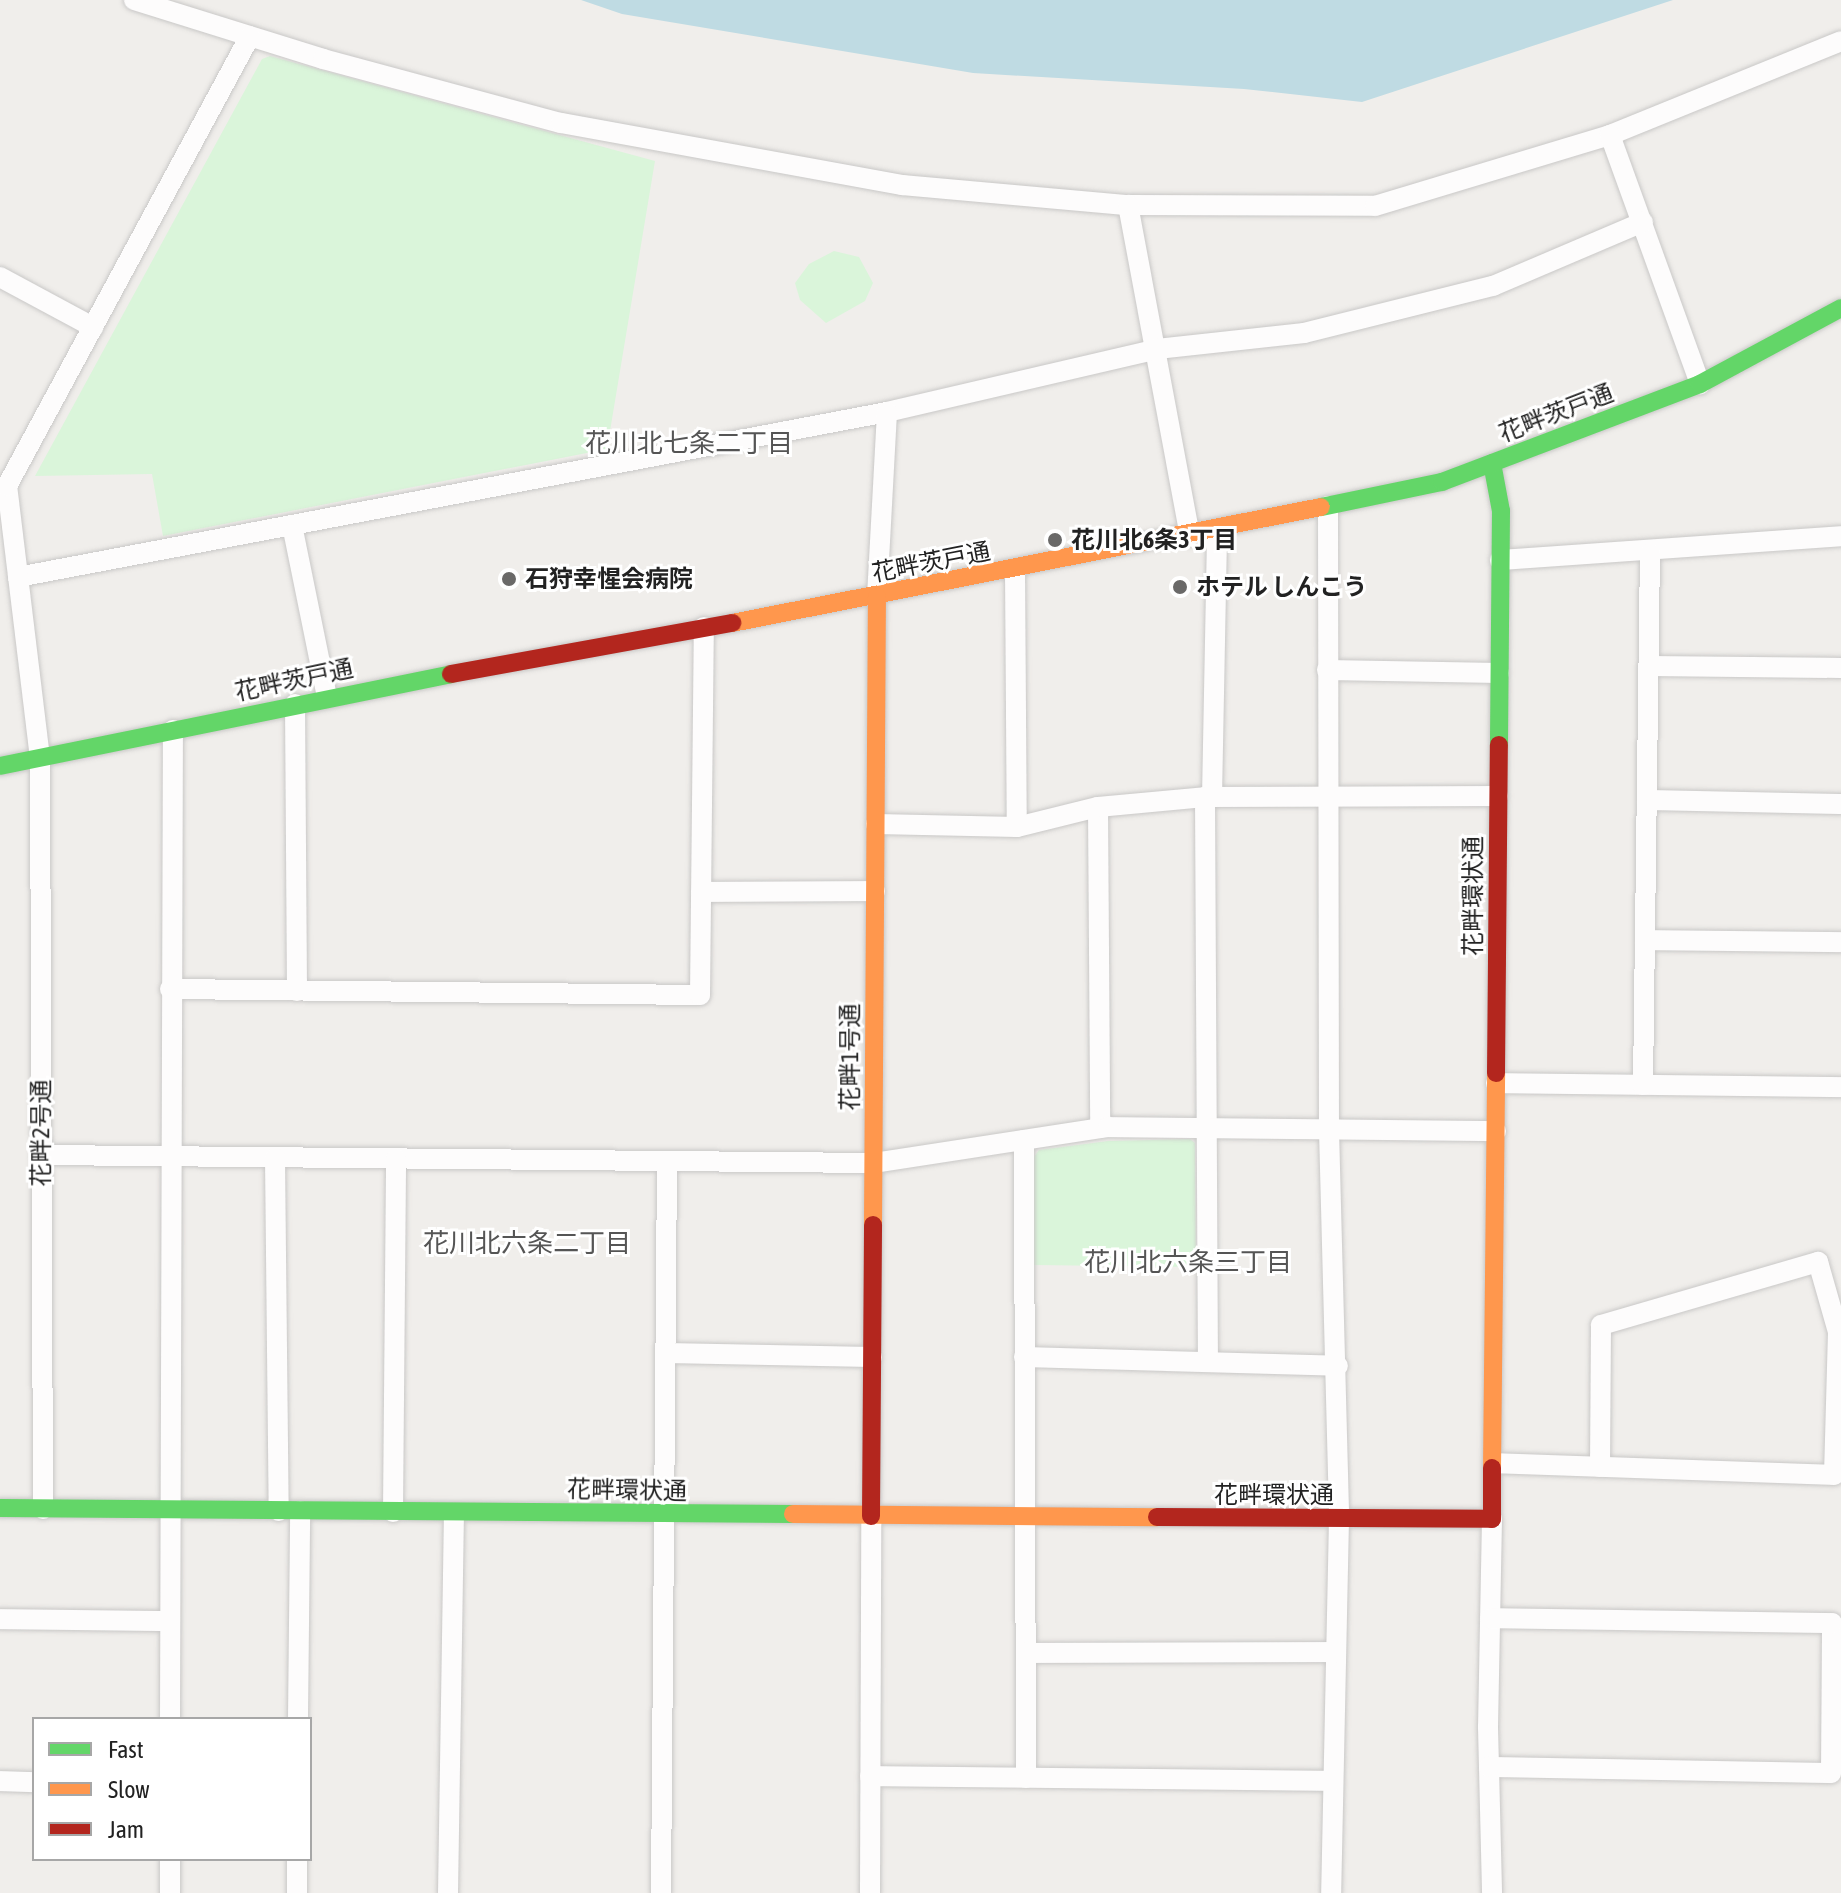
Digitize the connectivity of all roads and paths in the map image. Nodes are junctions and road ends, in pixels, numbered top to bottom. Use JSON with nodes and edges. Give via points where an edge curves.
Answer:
{"nodes":[{"id":1,"x":134,"y":0,"type":"edge"},
{"id":2,"x":250,"y":36,"type":"junction"},
{"id":3,"x":1841,"y":41,"type":"edge"},
{"id":4,"x":1610,"y":135,"type":"junction"},
{"id":5,"x":1128,"y":205,"type":"junction"},
{"id":6,"x":1643,"y":222,"type":"junction"},
{"id":7,"x":0,"y":277,"type":"edge"},
{"id":8,"x":1841,"y":308,"type":"edge"},
{"id":9,"x":93,"y":327,"type":"junction"},
{"id":10,"x":1157,"y":349,"type":"junction"},
{"id":11,"x":1700,"y":384,"type":"junction"},
{"id":12,"x":887,"y":412,"type":"junction"},
{"id":13,"x":1492,"y":463,"type":"junction"},
{"id":14,"x":1328,"y":506,"type":"junction"},
{"id":15,"x":292,"y":525,"type":"junction"},
{"id":16,"x":1217,"y":530,"type":"junction"},
{"id":17,"x":1190,"y":536,"type":"junction"},
{"id":18,"x":1841,"y":536,"type":"edge"},
{"id":19,"x":1650,"y":553,"type":"junction"},
{"id":20,"x":1500,"y":560,"type":"junction"},
{"id":21,"x":1015,"y":570,"type":"junction"},
{"id":22,"x":18,"y":577,"type":"junction"},
{"id":23,"x":877,"y":597,"type":"junction"},
{"id":24,"x":704,"y":627,"type":"junction"},
{"id":25,"x":1649,"y":666,"type":"junction"},
{"id":26,"x":1841,"y":668,"type":"edge"},
{"id":27,"x":1327,"y":670,"type":"junction"},
{"id":28,"x":1499,"y":673,"type":"junction"},
{"id":29,"x":327,"y":697,"type":"junction"},
{"id":30,"x":295,"y":704,"type":"junction"},
{"id":31,"x":173,"y":730,"type":"junction"},
{"id":32,"x":40,"y":758,"type":"junction"},
{"id":33,"x":0,"y":766,"type":"edge"},
{"id":34,"x":1325,"y":795,"type":"junction"},
{"id":35,"x":1498,"y":796,"type":"junction"},
{"id":36,"x":1208,"y":797,"type":"junction"},
{"id":37,"x":1647,"y":800,"type":"junction"},
{"id":38,"x":1841,"y":804,"type":"edge"},
{"id":39,"x":1098,"y":807,"type":"junction"},
{"id":40,"x":876,"y":824,"type":"junction"},
{"id":41,"x":1017,"y":827,"type":"junction"},
{"id":42,"x":875,"y":891,"type":"junction"},
{"id":43,"x":701,"y":892,"type":"junction"},
{"id":44,"x":1645,"y":940,"type":"junction"},
{"id":45,"x":1841,"y":942,"type":"edge"},
{"id":46,"x":170,"y":989,"type":"junction"},
{"id":47,"x":297,"y":991,"type":"junction"},
{"id":48,"x":1496,"y":1083,"type":"junction"},
{"id":49,"x":1643,"y":1085,"type":"junction"},
{"id":50,"x":1841,"y":1087,"type":"edge"},
{"id":51,"x":1100,"y":1128,"type":"junction"},
{"id":52,"x":1209,"y":1128,"type":"junction"},
{"id":53,"x":1329,"y":1130,"type":"junction"},
{"id":54,"x":1496,"y":1131,"type":"junction"},
{"id":55,"x":1024,"y":1140,"type":"junction"},
{"id":56,"x":41,"y":1155,"type":"junction"},
{"id":57,"x":169,"y":1157,"type":"junction"},
{"id":58,"x":275,"y":1158,"type":"junction"},
{"id":59,"x":396,"y":1159,"type":"junction"},
{"id":60,"x":667,"y":1161,"type":"junction"},
{"id":61,"x":873,"y":1163,"type":"junction"},
{"id":62,"x":666,"y":1353,"type":"junction"},
{"id":63,"x":872,"y":1357,"type":"junction"},
{"id":64,"x":1024,"y":1357,"type":"junction"},
{"id":65,"x":1208,"y":1362,"type":"junction"},
{"id":66,"x":1338,"y":1366,"type":"junction"},
{"id":67,"x":1493,"y":1463,"type":"junction"},
{"id":68,"x":1600,"y":1467,"type":"junction"},
{"id":69,"x":0,"y":1508,"type":"edge"},
{"id":70,"x":43,"y":1509,"type":"junction"},
{"id":71,"x":169,"y":1510,"type":"junction"},
{"id":72,"x":279,"y":1511,"type":"junction"},
{"id":73,"x":300,"y":1511,"type":"junction"},
{"id":74,"x":393,"y":1512,"type":"junction"},
{"id":75,"x":454,"y":1513,"type":"junction"},
{"id":76,"x":665,"y":1514,"type":"junction"},
{"id":77,"x":871,"y":1516,"type":"junction"},
{"id":78,"x":1025,"y":1518,"type":"junction"},
{"id":79,"x":1339,"y":1519,"type":"junction"},
{"id":80,"x":1492,"y":1519,"type":"junction"},
{"id":81,"x":1490,"y":1618,"type":"junction"},
{"id":82,"x":0,"y":1619,"type":"edge"},
{"id":83,"x":169,"y":1621,"type":"junction"},
{"id":84,"x":1336,"y":1652,"type":"junction"},
{"id":85,"x":1026,"y":1653,"type":"junction"},
{"id":86,"x":170,"y":1717,"type":"edge"},
{"id":87,"x":298,"y":1717,"type":"edge"},
{"id":88,"x":1489,"y":1767,"type":"junction"},
{"id":89,"x":870,"y":1776,"type":"junction"},
{"id":90,"x":1026,"y":1778,"type":"junction"},
{"id":91,"x":0,"y":1781,"type":"edge"},
{"id":92,"x":1333,"y":1781,"type":"junction"},
{"id":93,"x":32,"y":1782,"type":"edge"},
{"id":94,"x":170,"y":1861,"type":"edge"},
{"id":95,"x":297,"y":1861,"type":"edge"},
{"id":96,"x":170,"y":1893,"type":"edge"},
{"id":97,"x":297,"y":1893,"type":"edge"},
{"id":98,"x":448,"y":1893,"type":"edge"},
{"id":99,"x":661,"y":1893,"type":"edge"},
{"id":100,"x":870,"y":1893,"type":"edge"},
{"id":101,"x":1331,"y":1893,"type":"edge"},
{"id":102,"x":1492,"y":1893,"type":"edge"}],
"edges":[{"from":1,"to":2,"type":"street"},
{"from":2,"to":5,"type":"street","via":[[561,123],[902,185]]},
{"from":2,"to":9,"type":"street","name":"花畔2号通"},
{"from":3,"to":4,"type":"street"},
{"from":4,"to":5,"type":"street","via":[[1375,206]]},
{"from":4,"to":6,"type":"street"},
{"from":5,"to":10,"type":"street"},
{"from":6,"to":10,"type":"street","via":[[1493,286],[1409,308],[1304,333]]},
{"from":6,"to":11,"type":"street"},
{"from":7,"to":9,"type":"street"},
{"from":8,"to":11,"type":"street","name":"花畔茨戸通"},
{"from":9,"to":22,"type":"street","name":"花畔2号通","via":[[7,486]]},
{"from":10,"to":12,"type":"street"},
{"from":10,"to":17,"type":"street"},
{"from":11,"to":13,"type":"street","name":"花畔茨戸通"},
{"from":12,"to":15,"type":"street"},
{"from":12,"to":23,"type":"street"},
{"from":13,"to":14,"type":"street","name":"花畔茨戸通","via":[[1442,482]]},
{"from":13,"to":20,"type":"street","name":"花畔環状通","via":[[1501,511]]},
{"from":14,"to":16,"type":"street","name":"花畔茨戸通"},
{"from":14,"to":27,"type":"street"},
{"from":15,"to":22,"type":"street"},
{"from":15,"to":29,"type":"street"},
{"from":16,"to":17,"type":"street","name":"花畔茨戸通"},
{"from":16,"to":36,"type":"street"},
{"from":17,"to":21,"type":"street","name":"花畔茨戸通"},
{"from":18,"to":19,"type":"street"},
{"from":19,"to":20,"type":"street"},
{"from":19,"to":25,"type":"street"},
{"from":20,"to":28,"type":"street","name":"花畔環状通"},
{"from":21,"to":23,"type":"street","name":"花畔茨戸通"},
{"from":21,"to":41,"type":"street"},
{"from":22,"to":32,"type":"street","name":"花畔2号通"},
{"from":23,"to":24,"type":"street","name":"花畔茨戸通"},
{"from":23,"to":40,"type":"street","name":"花畔1号通"},
{"from":24,"to":29,"type":"street","name":"花畔茨戸通"},
{"from":24,"to":43,"type":"street"},
{"from":25,"to":26,"type":"street"},
{"from":25,"to":37,"type":"street"},
{"from":27,"to":28,"type":"street"},
{"from":27,"to":34,"type":"street"},
{"from":28,"to":35,"type":"street","name":"花畔環状通"},
{"from":29,"to":30,"type":"street","name":"花畔茨戸通"},
{"from":30,"to":31,"type":"street","name":"花畔茨戸通"},
{"from":30,"to":47,"type":"street"},
{"from":31,"to":32,"type":"street","name":"花畔茨戸通"},
{"from":31,"to":46,"type":"street"},
{"from":32,"to":33,"type":"street","name":"花畔茨戸通"},
{"from":32,"to":56,"type":"street","name":"花畔2号通"},
{"from":34,"to":35,"type":"street"},
{"from":34,"to":36,"type":"street"},
{"from":34,"to":53,"type":"street"},
{"from":35,"to":48,"type":"street","name":"花畔環状通"},
{"from":36,"to":39,"type":"street"},
{"from":36,"to":52,"type":"street"},
{"from":37,"to":38,"type":"street"},
{"from":37,"to":44,"type":"street"},
{"from":39,"to":41,"type":"street"},
{"from":39,"to":51,"type":"street"},
{"from":40,"to":41,"type":"street"},
{"from":40,"to":42,"type":"street","name":"花畔1号通"},
{"from":42,"to":43,"type":"street"},
{"from":42,"to":61,"type":"street","name":"花畔1号通"},
{"from":43,"to":47,"type":"street","via":[[700,995]]},
{"from":44,"to":45,"type":"street"},
{"from":44,"to":49,"type":"street"},
{"from":46,"to":47,"type":"street"},
{"from":46,"to":57,"type":"street"},
{"from":48,"to":49,"type":"street"},
{"from":48,"to":54,"type":"street","name":"花畔環状通"},
{"from":49,"to":50,"type":"street"},
{"from":51,"to":52,"type":"street"},
{"from":51,"to":55,"type":"street"},
{"from":52,"to":53,"type":"street"},
{"from":52,"to":65,"type":"street"},
{"from":53,"to":54,"type":"street"},
{"from":53,"to":66,"type":"street"},
{"from":54,"to":67,"type":"street","name":"花畔環状通"},
{"from":55,"to":61,"type":"street"},
{"from":55,"to":64,"type":"street"},
{"from":56,"to":57,"type":"street"},
{"from":56,"to":70,"type":"street","name":"花畔2号通"},
{"from":57,"to":58,"type":"street"},
{"from":57,"to":71,"type":"street"},
{"from":58,"to":59,"type":"street"},
{"from":58,"to":72,"type":"street"},
{"from":59,"to":60,"type":"street"},
{"from":59,"to":74,"type":"street"},
{"from":60,"to":61,"type":"street"},
{"from":60,"to":62,"type":"street"},
{"from":61,"to":63,"type":"street","name":"花畔1号通"},
{"from":62,"to":63,"type":"street"},
{"from":62,"to":76,"type":"street"},
{"from":63,"to":77,"type":"street","name":"花畔1号通"},
{"from":64,"to":65,"type":"street"},
{"from":64,"to":78,"type":"street"},
{"from":65,"to":66,"type":"street"},
{"from":66,"to":79,"type":"street"},
{"from":67,"to":68,"type":"street"},
{"from":67,"to":80,"type":"street","name":"花畔環状通"},
{"from":68,"to":68,"type":"street","via":[[1834,1475],[1838,1332],[1818,1262],[1601,1325]]},
{"from":69,"to":70,"type":"street","name":"花畔環状通"},
{"from":70,"to":71,"type":"street","name":"花畔環状通"},
{"from":71,"to":72,"type":"street","name":"花畔環状通"},
{"from":71,"to":83,"type":"street"},
{"from":72,"to":73,"type":"street","name":"花畔環状通"},
{"from":73,"to":74,"type":"street","name":"花畔環状通"},
{"from":73,"to":87,"type":"street"},
{"from":74,"to":75,"type":"street","name":"花畔環状通"},
{"from":75,"to":76,"type":"street","name":"花畔環状通"},
{"from":75,"to":98,"type":"street"},
{"from":76,"to":77,"type":"street","name":"花畔環状通"},
{"from":76,"to":99,"type":"street"},
{"from":77,"to":78,"type":"street","name":"花畔環状通"},
{"from":77,"to":89,"type":"street"},
{"from":78,"to":79,"type":"street","name":"花畔環状通"},
{"from":78,"to":85,"type":"street"},
{"from":79,"to":80,"type":"street","name":"花畔環状通"},
{"from":79,"to":84,"type":"street"},
{"from":80,"to":81,"type":"street"},
{"from":81,"to":88,"type":"street"},
{"from":81,"to":88,"type":"street","via":[[1832,1623],[1831,1773]]},
{"from":82,"to":83,"type":"street"},
{"from":83,"to":86,"type":"street"},
{"from":84,"to":85,"type":"street"},
{"from":84,"to":92,"type":"street"},
{"from":85,"to":90,"type":"street"},
{"from":88,"to":102,"type":"street"},
{"from":89,"to":90,"type":"street"},
{"from":89,"to":100,"type":"street"},
{"from":90,"to":92,"type":"street"},
{"from":91,"to":93,"type":"street"},
{"from":92,"to":101,"type":"street"},
{"from":94,"to":96,"type":"street"},
{"from":95,"to":97,"type":"street"}]}
